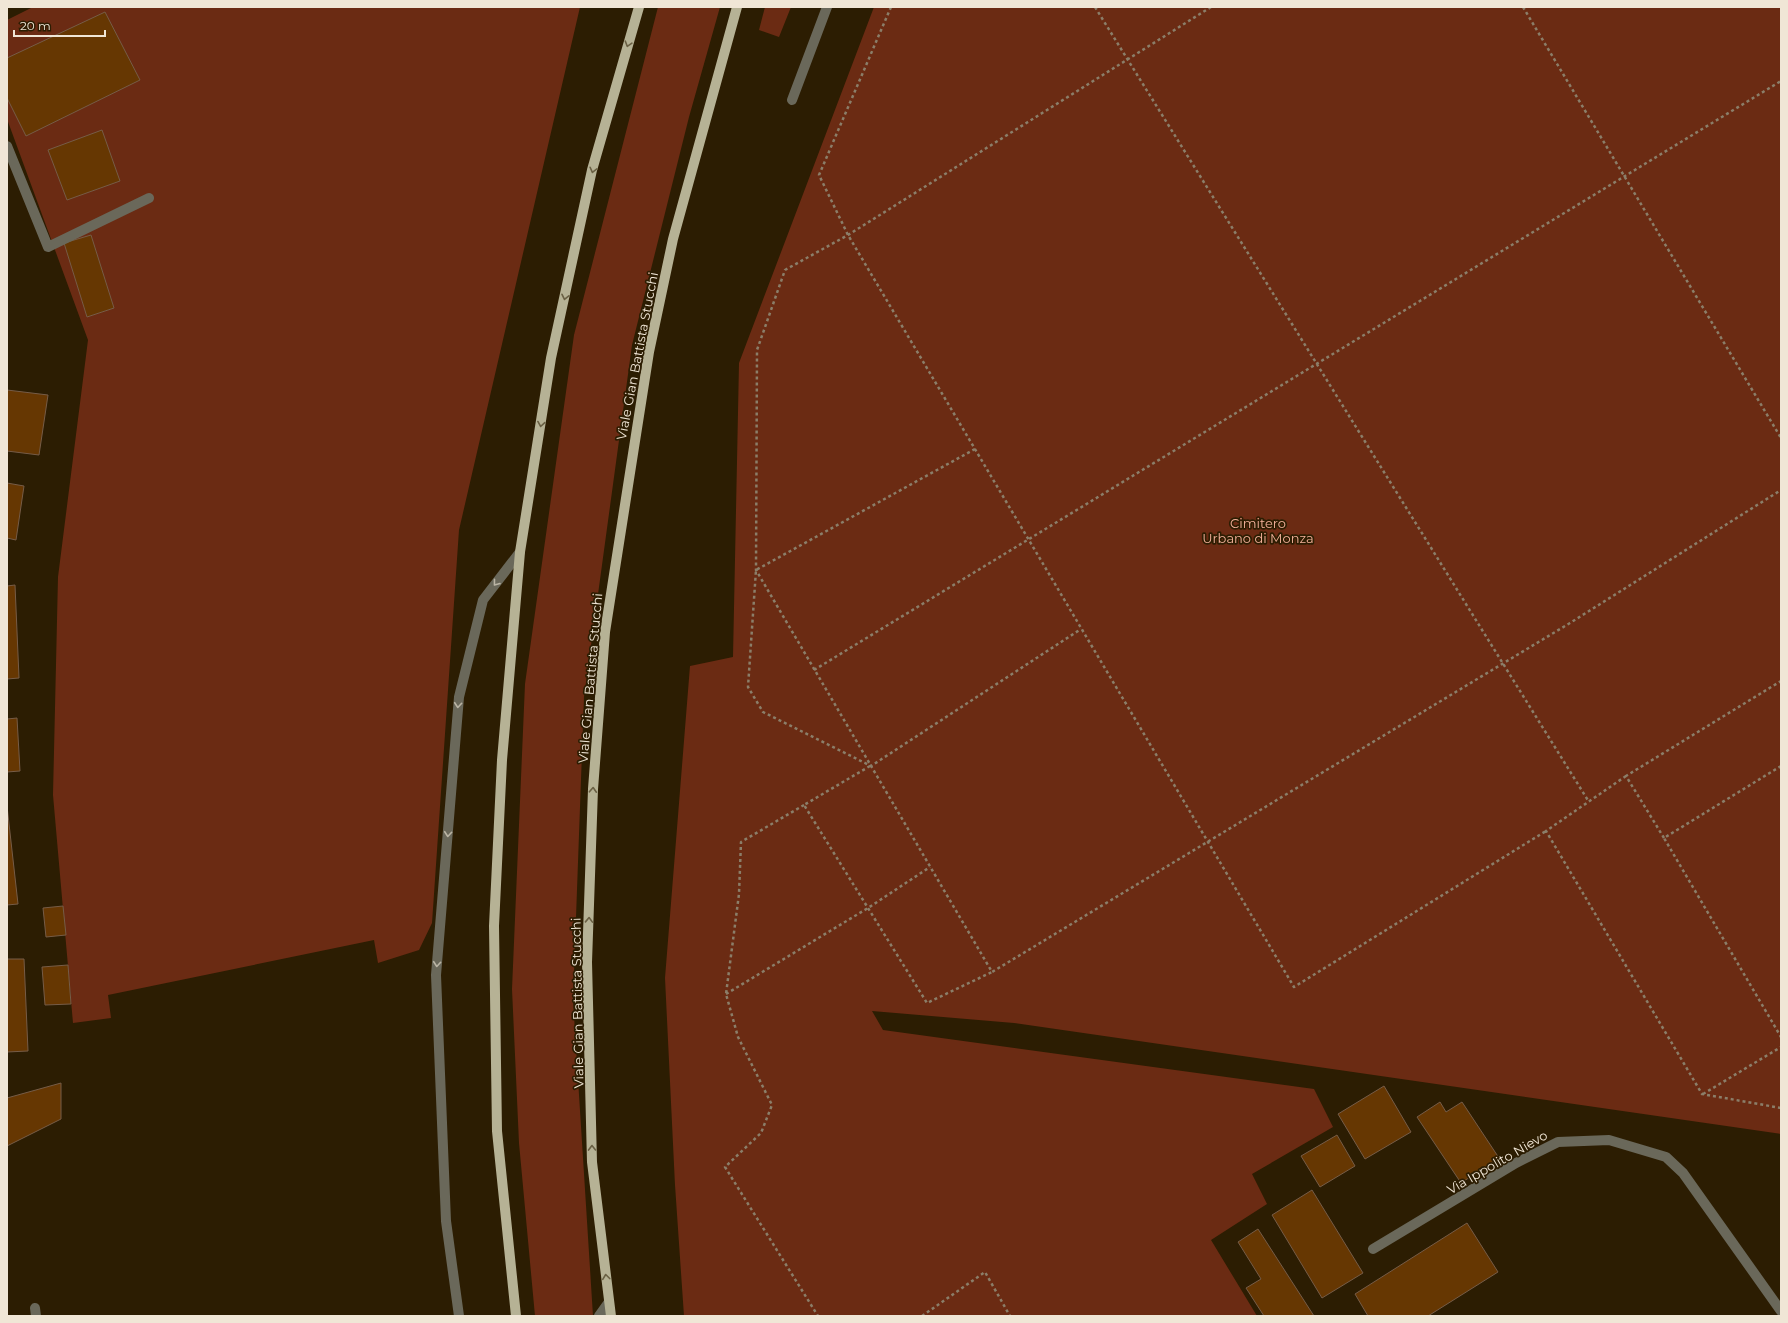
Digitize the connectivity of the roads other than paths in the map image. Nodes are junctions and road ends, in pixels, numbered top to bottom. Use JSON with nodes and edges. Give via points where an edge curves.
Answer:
{"nodes":[{"id":1,"x":639,"y":7,"type":"edge"},
{"id":2,"x":737,"y":7,"type":"edge"},
{"id":3,"x":827,"y":7,"type":"edge"},
{"id":4,"x":792,"y":100,"type":"dead end"},
{"id":5,"x":7,"y":146,"type":"edge"},
{"id":6,"x":149,"y":198,"type":"dead end"},
{"id":7,"x":520,"y":552,"type":"junction"},
{"id":8,"x":1373,"y":1249,"type":"dead end"},
{"id":9,"x":609,"y":1302,"type":"junction"},
{"id":10,"x":1781,"y":1311,"type":"edge"},
{"id":11,"x":459,"y":1316,"type":"edge"},
{"id":12,"x":516,"y":1316,"type":"edge"},
{"id":13,"x":599,"y":1316,"type":"edge"},
{"id":14,"x":610,"y":1316,"type":"edge"}],
"edges":[{"from":1,"to":7,"type":"main road","one_way":true,"via":[[592,170],[551,358]]},
{"from":9,"to":2,"type":"main road","name":"Viale Gian Battista Stucchi","one_way":true,"via":[[592,1162],[587,962],[593,789],[605,632],[652,337],[673,239]]},
{"from":3,"to":4,"type":"street"},
{"from":5,"to":6,"type":"street","via":[[48,247]]},
{"from":7,"to":11,"type":"street","one_way":true,"via":[[483,600],[459,697],[436,975],[446,1221]]},
{"from":7,"to":12,"type":"main road","via":[[502,760],[494,926],[497,1131]]},
{"from":8,"to":10,"type":"street","name":"Via Ippolito Nievo","via":[[1516,1163],[1558,1142],[1609,1140],[1666,1157],[1683,1173]]},
{"from":9,"to":13,"type":"street"},
{"from":9,"to":14,"type":"main road","name":"Viale Gian Battista Stucchi"}]}
